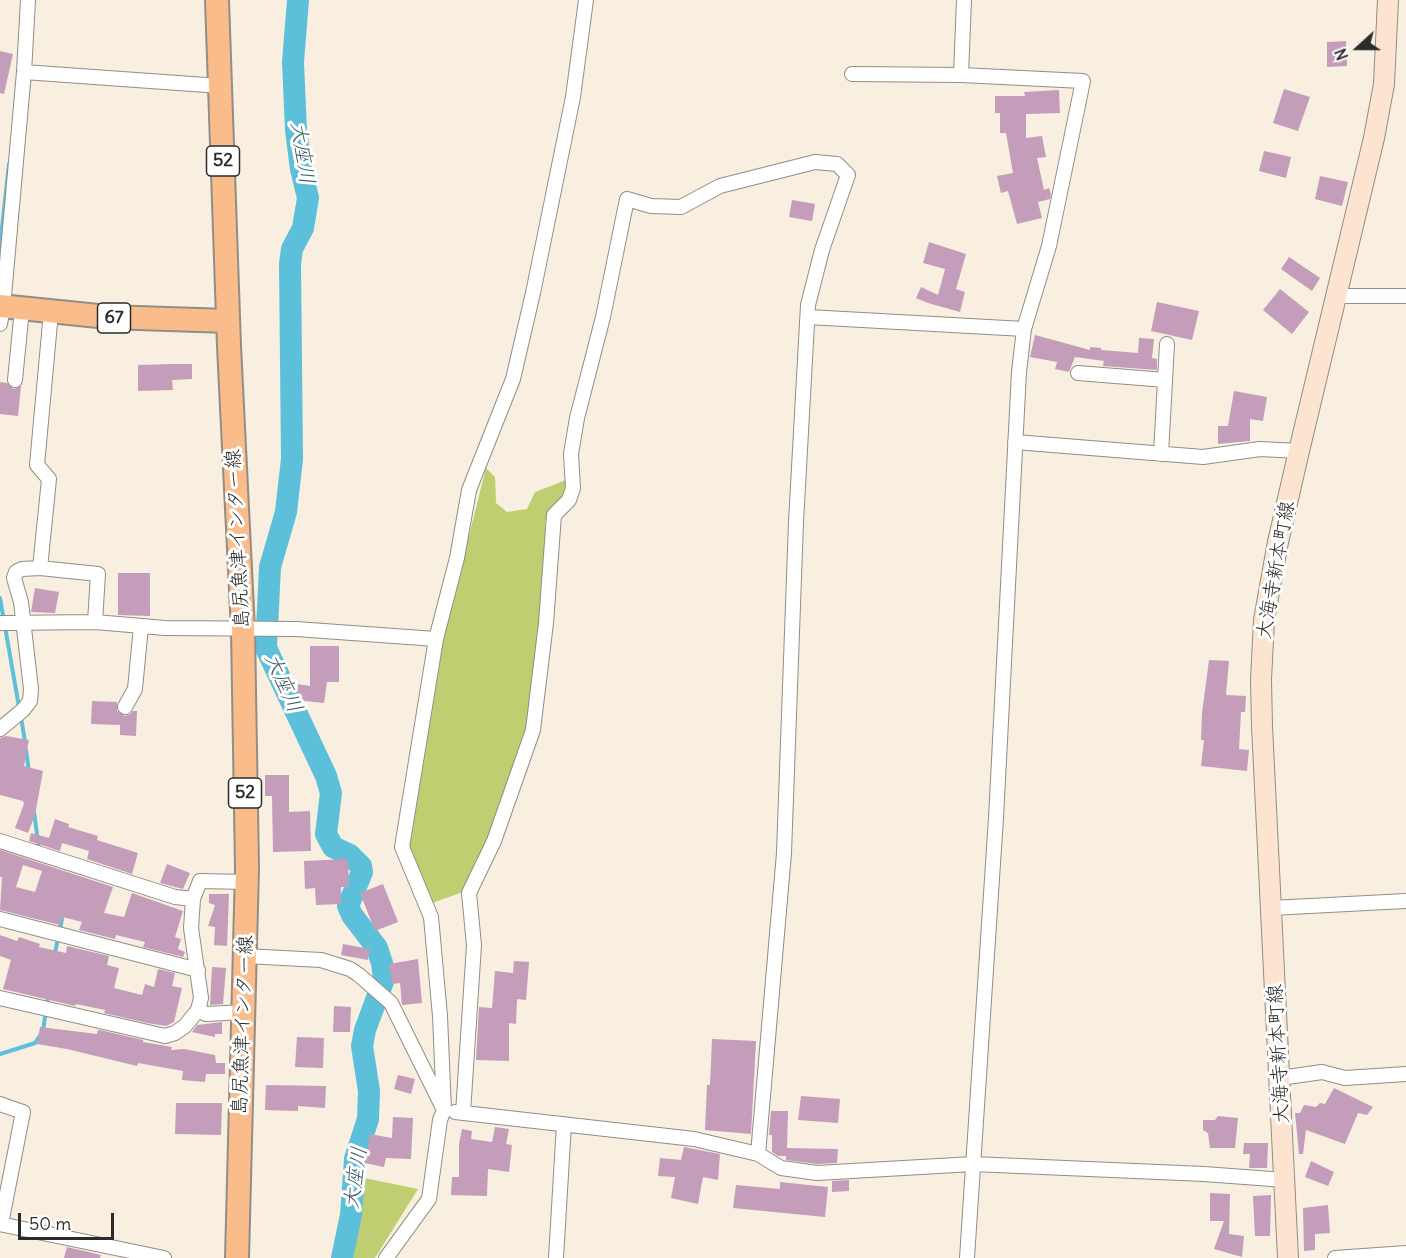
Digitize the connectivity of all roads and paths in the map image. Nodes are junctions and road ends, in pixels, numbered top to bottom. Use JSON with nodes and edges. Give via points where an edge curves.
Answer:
{"nodes":[{"id":1,"x":28,"y":0,"type":"edge"},
{"id":2,"x":217,"y":0,"type":"edge"},
{"id":3,"x":586,"y":0,"type":"edge"},
{"id":4,"x":964,"y":0,"type":"edge"},
{"id":5,"x":1388,"y":0,"type":"edge"},
{"id":6,"x":24,"y":72,"type":"junction"},
{"id":7,"x":852,"y":74,"type":"dead end"},
{"id":8,"x":961,"y":75,"type":"junction"},
{"id":9,"x":220,"y":86,"type":"junction"},
{"id":10,"x":1337,"y":296,"type":"junction"},
{"id":11,"x":1406,"y":296,"type":"edge"},
{"id":12,"x":6,"y":311,"type":"edge"},
{"id":13,"x":51,"y":312,"type":"junction"},
{"id":14,"x":808,"y":317,"type":"junction"},
{"id":15,"x":228,"y":321,"type":"junction"},
{"id":16,"x":1024,"y":329,"type":"junction"},
{"id":17,"x":1167,"y":344,"type":"dead end"},
{"id":18,"x":1078,"y":372,"type":"dead end"},
{"id":19,"x":15,"y":380,"type":"dead end"},
{"id":20,"x":1165,"y":380,"type":"junction"},
{"id":21,"x":1015,"y":442,"type":"junction"},
{"id":22,"x":1299,"y":451,"type":"junction"},
{"id":23,"x":1161,"y":454,"type":"junction"},
{"id":24,"x":40,"y":568,"type":"junction"},
{"id":25,"x":96,"y":622,"type":"junction"},
{"id":26,"x":0,"y":623,"type":"edge"},
{"id":27,"x":22,"y":623,"type":"junction"},
{"id":28,"x":141,"y":626,"type":"junction"},
{"id":29,"x":243,"y":630,"type":"junction"},
{"id":30,"x":436,"y":639,"type":"junction"},
{"id":31,"x":125,"y":707,"type":"dead end"},
{"id":32,"x":0,"y":729,"type":"edge"},
{"id":33,"x":0,"y":841,"type":"edge"},
{"id":34,"x":247,"y":882,"type":"junction"},
{"id":35,"x":192,"y":899,"type":"junction"},
{"id":36,"x":1406,"y":901,"type":"edge"},
{"id":37,"x":1271,"y":908,"type":"junction"},
{"id":38,"x":0,"y":919,"type":"edge"},
{"id":39,"x":246,"y":956,"type":"junction"},
{"id":40,"x":198,"y":970,"type":"junction"},
{"id":41,"x":0,"y":998,"type":"edge"},
{"id":42,"x":198,"y":1010,"type":"junction"},
{"id":43,"x":244,"y":1012,"type":"junction"},
{"id":44,"x":1406,"y":1074,"type":"edge"},
{"id":45,"x":1280,"y":1078,"type":"junction"},
{"id":46,"x":0,"y":1104,"type":"edge"},
{"id":47,"x":444,"y":1110,"type":"junction"},
{"id":48,"x":463,"y":1113,"type":"junction"},
{"id":49,"x":564,"y":1124,"type":"junction"},
{"id":50,"x":758,"y":1154,"type":"junction"},
{"id":51,"x":973,"y":1164,"type":"junction"},
{"id":52,"x":1285,"y":1180,"type":"junction"},
{"id":53,"x":0,"y":1224,"type":"edge"},
{"id":54,"x":1406,"y":1253,"type":"edge"},
{"id":55,"x":164,"y":1258,"type":"edge"},
{"id":56,"x":237,"y":1258,"type":"edge"},
{"id":57,"x":386,"y":1258,"type":"edge"},
{"id":58,"x":556,"y":1258,"type":"edge"},
{"id":59,"x":967,"y":1258,"type":"edge"},
{"id":60,"x":1288,"y":1258,"type":"edge"},
{"id":61,"x":1335,"y":1258,"type":"edge"}],
"edges":[{"from":1,"to":6,"type":"street"},
{"from":2,"to":9,"type":"main road","name":"島尻魚津インター線","number":"52"},
{"from":3,"to":30,"type":"street","via":[[573,97],[534,293],[513,379],[469,490]]},
{"from":4,"to":8,"type":"street"},
{"from":5,"to":10,"type":"main road","name":"大海寺新本町線","via":[[1384,84]]},
{"from":6,"to":9,"type":"street"},
{"from":6,"to":12,"type":"street"},
{"from":7,"to":8,"type":"street"},
{"from":8,"to":16,"type":"street","via":[[1083,81],[1049,246]]},
{"from":9,"to":15,"type":"main road","name":"島尻魚津インター線","number":"52"},
{"from":10,"to":11,"type":"street"},
{"from":10,"to":22,"type":"main road","name":"大海寺新本町線"},
{"from":12,"to":13,"type":"main road","number":"67"},
{"from":12,"to":19,"type":"street"},
{"from":13,"to":15,"type":"main road","number":"67"},
{"from":13,"to":24,"type":"street","via":[[37,465],[49,479]]},
{"from":14,"to":16,"type":"street"},
{"from":14,"to":48,"type":"street","via":[[822,250],[848,175],[837,164],[815,162],[720,186],[681,207],[651,206],[627,199],[577,418],[571,454],[573,488],[569,500],[554,515],[533,730],[494,841],[469,893],[474,945]]},
{"from":14,"to":50,"type":"street","via":[[784,854]]},
{"from":15,"to":29,"type":"main road","name":"島尻魚津インター線","number":"52"},
{"from":16,"to":21,"type":"street"},
{"from":17,"to":20,"type":"street"},
{"from":18,"to":20,"type":"street"},
{"from":20,"to":23,"type":"street"},
{"from":21,"to":23,"type":"street"},
{"from":21,"to":51,"type":"street"},
{"from":22,"to":23,"type":"street","via":[[1260,449],[1203,457]]},
{"from":22,"to":37,"type":"main road","name":"大海寺新本町線","via":[[1264,620],[1261,680]]},
{"from":24,"to":25,"type":"street","via":[[98,574]]},
{"from":24,"to":27,"type":"street","via":[[16,572]]},
{"from":25,"to":27,"type":"street"},
{"from":25,"to":28,"type":"street"},
{"from":26,"to":27,"type":"street"},
{"from":27,"to":32,"type":"street","via":[[30,701]]},
{"from":28,"to":29,"type":"street"},
{"from":28,"to":31,"type":"street","via":[[135,689]]},
{"from":29,"to":30,"type":"street","via":[[296,629]]},
{"from":29,"to":34,"type":"main road","name":"島尻魚津インター線","number":"52"},
{"from":30,"to":47,"type":"street","via":[[402,847],[431,917]]},
{"from":33,"to":35,"type":"street","via":[[175,897]]},
{"from":34,"to":35,"type":"street","via":[[200,881]]},
{"from":34,"to":39,"type":"main road","name":"島尻魚津インター線","number":"52"},
{"from":35,"to":40,"type":"street","via":[[191,928]]},
{"from":36,"to":37,"type":"street"},
{"from":37,"to":45,"type":"main road","name":"大海寺新本町線"},
{"from":38,"to":40,"type":"street"},
{"from":39,"to":43,"type":"main road","name":"島尻魚津インター線","number":"52"},
{"from":39,"to":47,"type":"street","via":[[321,960],[359,975],[391,1003]]},
{"from":40,"to":42,"type":"street"},
{"from":41,"to":42,"type":"street","via":[[165,1036],[175,1034]]},
{"from":42,"to":43,"type":"street","via":[[206,1014]]},
{"from":43,"to":56,"type":"main road","name":"島尻魚津インター線","number":"52"},
{"from":44,"to":45,"type":"street","via":[[1345,1078],[1322,1072]]},
{"from":45,"to":52,"type":"main road","name":"大海寺新本町線"},
{"from":46,"to":53,"type":"street","via":[[23,1112]]},
{"from":47,"to":48,"type":"street"},
{"from":47,"to":57,"type":"street","via":[[429,1199]]},
{"from":48,"to":49,"type":"street"},
{"from":49,"to":50,"type":"street","via":[[694,1139]]},
{"from":49,"to":58,"type":"street"},
{"from":50,"to":51,"type":"street","via":[[781,1168],[817,1173]]},
{"from":51,"to":52,"type":"street"},
{"from":51,"to":59,"type":"street"},
{"from":52,"to":60,"type":"main road","name":"大海寺新本町線"},
{"from":53,"to":55,"type":"street"},
{"from":54,"to":61,"type":"street"}]}
